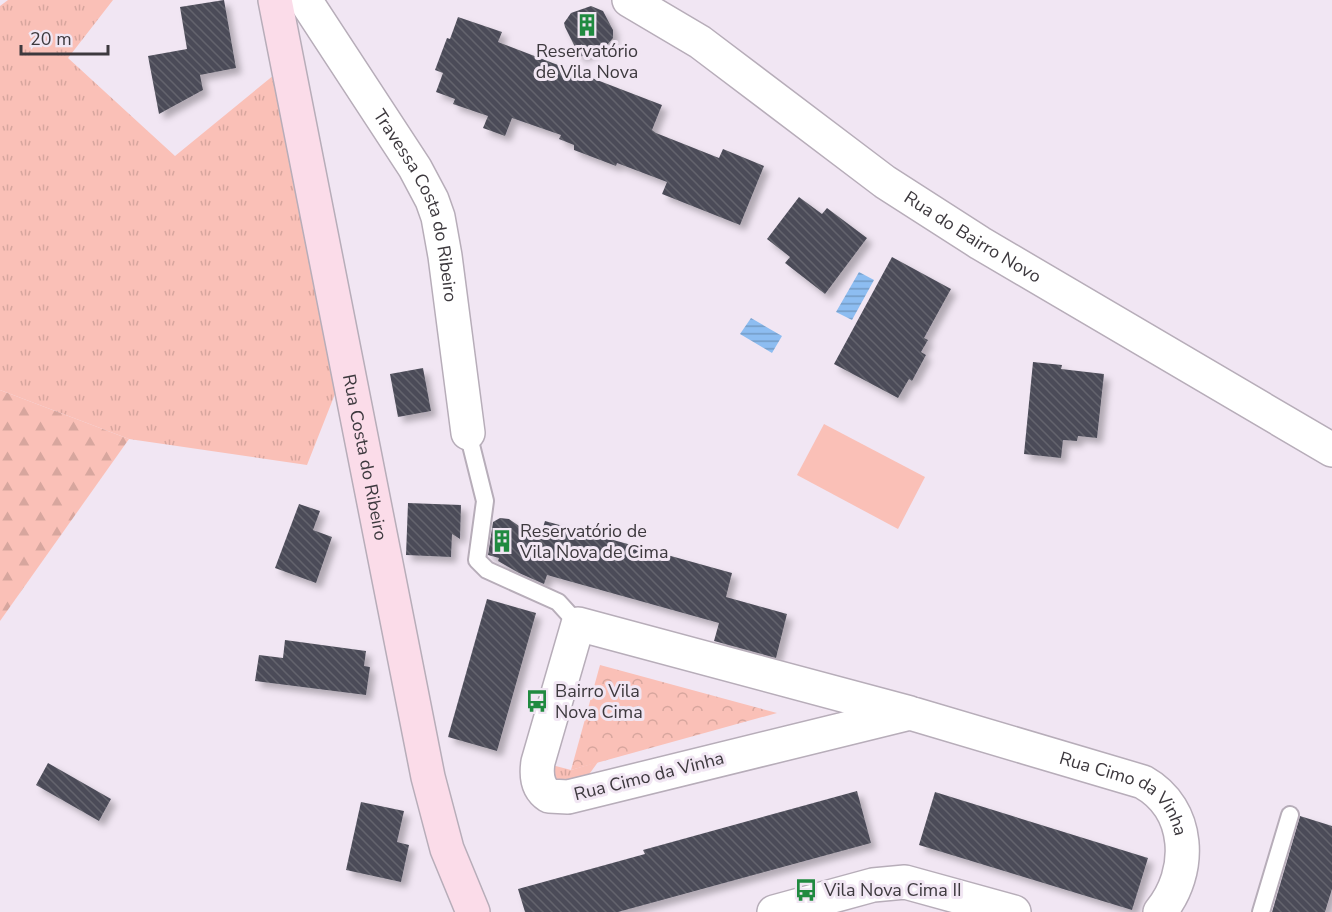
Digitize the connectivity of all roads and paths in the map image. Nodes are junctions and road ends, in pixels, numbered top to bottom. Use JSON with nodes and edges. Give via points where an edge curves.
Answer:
{"nodes":[{"id":1,"x":275,"y":0,"type":"edge"},
{"id":2,"x":305,"y":0,"type":"edge"},
{"id":3,"x":629,"y":0,"type":"edge"},
{"id":4,"x":468,"y":433,"type":"joint"},
{"id":5,"x":1332,"y":450,"type":"edge"},
{"id":6,"x":578,"y":624,"type":"junction"},
{"id":7,"x":910,"y":713,"type":"junction"},
{"id":8,"x":1290,"y":815,"type":"dead end"},
{"id":9,"x":473,"y":912,"type":"edge"},
{"id":10,"x":774,"y":912,"type":"edge"},
{"id":11,"x":1014,"y":912,"type":"edge"},
{"id":12,"x":1160,"y":912,"type":"edge"},
{"id":13,"x":1261,"y":912,"type":"edge"}],
"edges":[{"from":1,"to":9,"type":"main road","name":"Rua Costa do Ribeiro","via":[[428,777],[447,849]]},
{"from":2,"to":4,"type":"street","name":"Travessa Costa do Ribeiro","via":[[416,168],[432,200],[445,256]]},
{"from":3,"to":5,"type":"street","name":"Rua do Bairro Novo","via":[[700,42],[885,182],[961,231]]},
{"from":4,"to":6,"type":"lane","via":[[485,501],[476,555],[479,564],[558,602]]},
{"from":6,"to":7,"type":"street","name":"Rua Cimo da Vinha"},
{"from":6,"to":7,"type":"street","name":"Rua Cimo da Vinha","via":[[537,767],[541,788],[549,796],[579,794]]},
{"from":7,"to":12,"type":"street","name":"Rua Cimo da Vinha","via":[[1154,788],[1175,814],[1182,848],[1176,883]]},
{"from":8,"to":13,"type":"lane"},
{"from":10,"to":11,"type":"street","via":[[873,885],[905,882]]}]}
